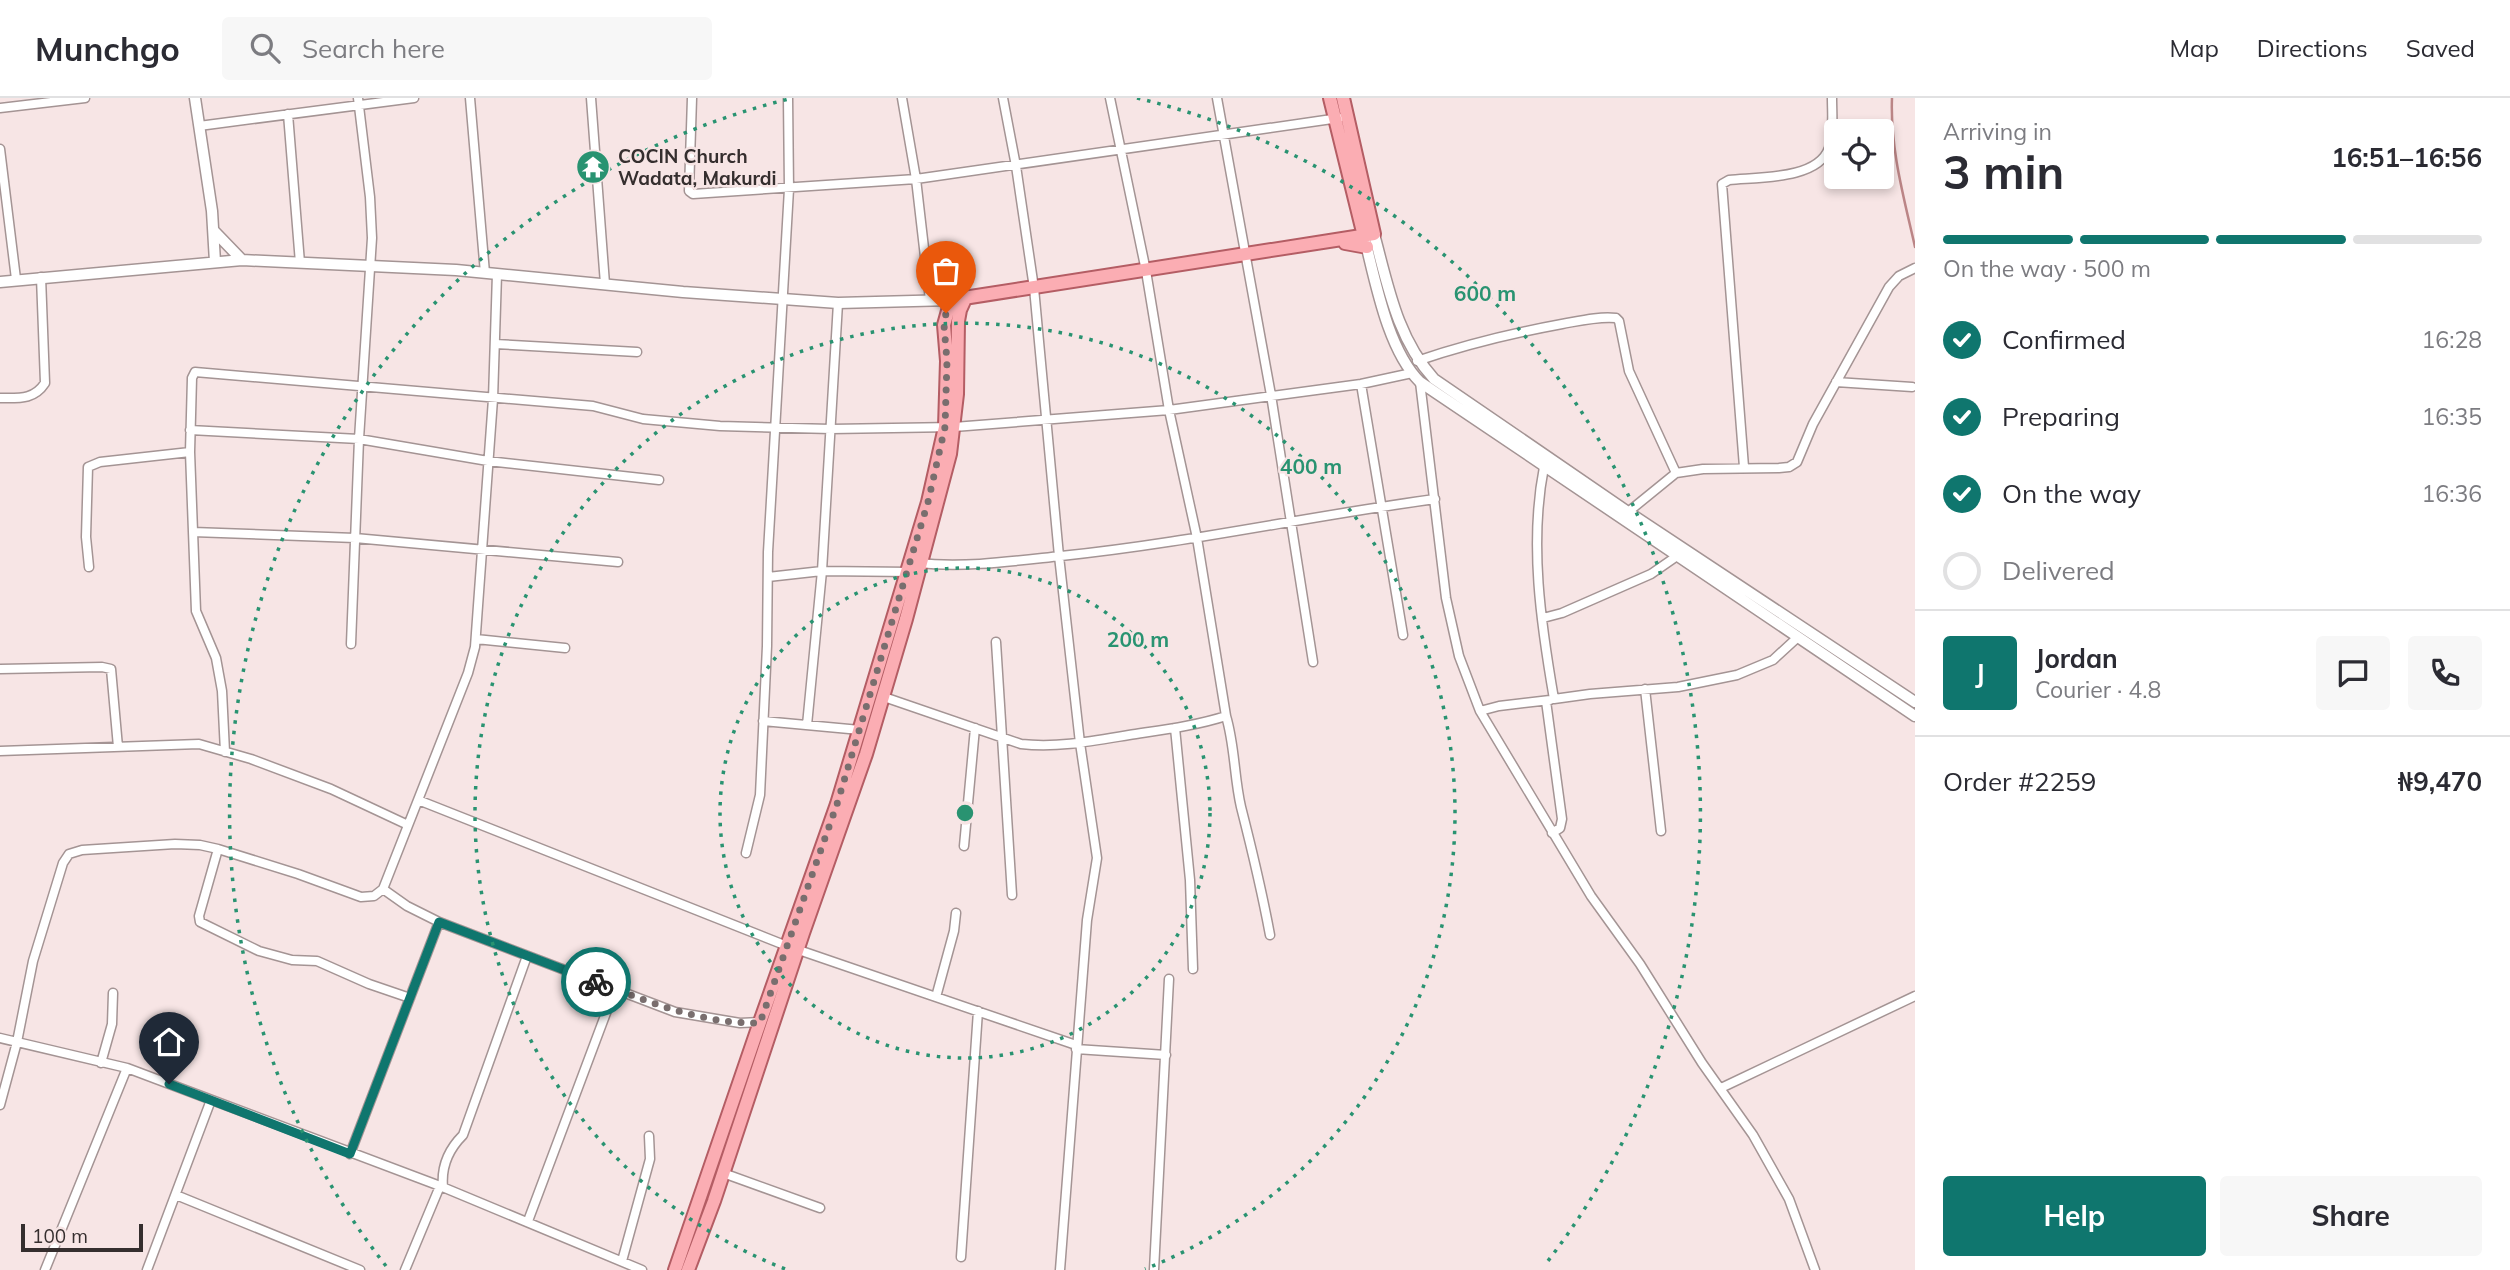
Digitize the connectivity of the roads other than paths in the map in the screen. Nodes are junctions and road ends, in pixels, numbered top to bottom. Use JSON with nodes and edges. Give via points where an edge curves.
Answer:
{"nodes":[{"id":1,"x":85,"y":98,"type":"edge"},
{"id":2,"x":195,"y":98,"type":"edge"},
{"id":3,"x":414,"y":98,"type":"edge"},
{"id":4,"x":470,"y":98,"type":"edge"},
{"id":5,"x":591,"y":98,"type":"edge"},
{"id":6,"x":692,"y":98,"type":"edge"},
{"id":7,"x":788,"y":98,"type":"edge"},
{"id":8,"x":902,"y":98,"type":"edge"},
{"id":9,"x":1003,"y":98,"type":"edge"},
{"id":10,"x":1110,"y":98,"type":"edge"},
{"id":11,"x":1217,"y":98,"type":"edge"},
{"id":12,"x":1331,"y":98,"type":"edge"},
{"id":13,"x":1343,"y":98,"type":"edge"},
{"id":14,"x":1832,"y":98,"type":"edge"},
{"id":15,"x":359,"y":102,"type":"edge"},
{"id":16,"x":0,"y":107,"type":"edge"},
{"id":17,"x":288,"y":114,"type":"junction"},
{"id":18,"x":1340,"y":118,"type":"junction"},
{"id":19,"x":199,"y":125,"type":"junction"},
{"id":20,"x":1224,"y":134,"type":"junction"},
{"id":21,"x":0,"y":149,"type":"edge"},
{"id":22,"x":1121,"y":151,"type":"junction"},
{"id":23,"x":1016,"y":166,"type":"junction"},
{"id":24,"x":916,"y":179,"type":"junction"},
{"id":25,"x":789,"y":189,"type":"junction"},
{"id":26,"x":1360,"y":222,"type":"junction"},
{"id":27,"x":214,"y":231,"type":"junction"},
{"id":28,"x":1368,"y":239,"type":"junction"},
{"id":29,"x":1338,"y":241,"type":"junction"},
{"id":30,"x":1245,"y":255,"type":"junction"},
{"id":31,"x":242,"y":260,"type":"junction"},
{"id":32,"x":215,"y":262,"type":"junction"},
{"id":33,"x":300,"y":263,"type":"junction"},
{"id":34,"x":371,"y":267,"type":"junction"},
{"id":35,"x":1914,"y":268,"type":"edge"},
{"id":36,"x":1146,"y":271,"type":"junction"},
{"id":37,"x":485,"y":273,"type":"junction"},
{"id":38,"x":497,"y":274,"type":"junction"},
{"id":39,"x":41,"y":277,"type":"junction"},
{"id":40,"x":16,"y":279,"type":"junction"},
{"id":41,"x":0,"y":282,"type":"edge"},
{"id":42,"x":605,"y":285,"type":"junction"},
{"id":43,"x":1034,"y":288,"type":"junction"},
{"id":44,"x":782,"y":298,"type":"junction"},
{"id":45,"x":965,"y":299,"type":"junction"},
{"id":46,"x":930,"y":300,"type":"junction"},
{"id":47,"x":951,"y":300,"type":"junction"},
{"id":48,"x":838,"y":303,"type":"junction"},
{"id":49,"x":495,"y":344,"type":"junction"},
{"id":50,"x":637,"y":352,"type":"dead end"},
{"id":51,"x":1417,"y":361,"type":"junction"},
{"id":52,"x":1412,"y":373,"type":"junction"},
{"id":53,"x":1836,"y":382,"type":"junction"},
{"id":54,"x":1420,"y":383,"type":"junction"},
{"id":55,"x":1361,"y":384,"type":"junction"},
{"id":56,"x":363,"y":385,"type":"junction"},
{"id":57,"x":1912,"y":387,"type":"dead end"},
{"id":58,"x":1271,"y":395,"type":"junction"},
{"id":59,"x":0,"y":398,"type":"edge"},
{"id":60,"x":493,"y":399,"type":"junction"},
{"id":61,"x":1169,"y":410,"type":"junction"},
{"id":62,"x":1046,"y":419,"type":"junction"},
{"id":63,"x":950,"y":427,"type":"junction"},
{"id":64,"x":775,"y":428,"type":"junction"},
{"id":65,"x":831,"y":429,"type":"junction"},
{"id":66,"x":190,"y":430,"type":"junction"},
{"id":67,"x":359,"y":439,"type":"junction"},
{"id":68,"x":190,"y":452,"type":"junction"},
{"id":69,"x":488,"y":461,"type":"junction"},
{"id":70,"x":1544,"y":467,"type":"junction"},
{"id":71,"x":1744,"y":467,"type":"junction"},
{"id":72,"x":1676,"y":473,"type":"junction"},
{"id":73,"x":659,"y":480,"type":"dead end"},
{"id":74,"x":1435,"y":499,"type":"junction"},
{"id":75,"x":1381,"y":506,"type":"junction"},
{"id":76,"x":1628,"y":512,"type":"junction"},
{"id":77,"x":1291,"y":520,"type":"junction"},
{"id":78,"x":193,"y":532,"type":"junction"},
{"id":79,"x":355,"y":538,"type":"junction"},
{"id":80,"x":1197,"y":538,"type":"junction"},
{"id":81,"x":482,"y":551,"type":"junction"},
{"id":82,"x":1059,"y":556,"type":"junction"},
{"id":83,"x":1677,"y":556,"type":"junction"},
{"id":84,"x":618,"y":562,"type":"dead end"},
{"id":85,"x":89,"y":567,"type":"dead end"},
{"id":86,"x":914,"y":568,"type":"junction"},
{"id":87,"x":822,"y":571,"type":"junction"},
{"id":88,"x":768,"y":577,"type":"junction"},
{"id":89,"x":1543,"y":618,"type":"junction"},
{"id":90,"x":1403,"y":635,"type":"dead end"},
{"id":91,"x":1798,"y":637,"type":"junction"},
{"id":92,"x":476,"y":639,"type":"junction"},
{"id":93,"x":996,"y":642,"type":"dead end"},
{"id":94,"x":351,"y":644,"type":"dead end"},
{"id":95,"x":565,"y":648,"type":"dead end"},
{"id":96,"x":1313,"y":662,"type":"dead end"},
{"id":97,"x":0,"y":669,"type":"edge"},
{"id":98,"x":1645,"y":689,"type":"junction"},
{"id":99,"x":884,"y":697,"type":"junction"},
{"id":100,"x":1550,"y":700,"type":"junction"},
{"id":101,"x":1915,"y":702,"type":"edge"},
{"id":102,"x":1480,"y":710,"type":"junction"},
{"id":103,"x":1226,"y":716,"type":"junction"},
{"id":104,"x":1915,"y":716,"type":"edge"},
{"id":105,"x":763,"y":720,"type":"junction"},
{"id":106,"x":807,"y":725,"type":"junction"},
{"id":107,"x":975,"y":728,"type":"junction"},
{"id":108,"x":1175,"y":728,"type":"junction"},
{"id":109,"x":860,"y":730,"type":"junction"},
{"id":110,"x":1002,"y":737,"type":"junction"},
{"id":111,"x":1080,"y":743,"type":"junction"},
{"id":112,"x":118,"y":747,"type":"junction"},
{"id":113,"x":0,"y":751,"type":"edge"},
{"id":114,"x":225,"y":752,"type":"junction"},
{"id":115,"x":418,"y":800,"type":"junction"},
{"id":116,"x":408,"y":825,"type":"junction"},
{"id":117,"x":1661,"y":831,"type":"dead end"},
{"id":118,"x":1552,"y":833,"type":"junction"},
{"id":119,"x":964,"y":846,"type":"dead end"},
{"id":120,"x":218,"y":849,"type":"junction"},
{"id":121,"x":746,"y":853,"type":"dead end"},
{"id":122,"x":383,"y":889,"type":"junction"},
{"id":123,"x":1012,"y":895,"type":"dead end"},
{"id":124,"x":956,"y":913,"type":"dead end"},
{"id":125,"x":439,"y":922,"type":"junction"},
{"id":126,"x":1270,"y":935,"type":"dead end"},
{"id":127,"x":793,"y":948,"type":"junction"},
{"id":128,"x":527,"y":956,"type":"junction"},
{"id":129,"x":1193,"y":969,"type":"dead end"},
{"id":130,"x":1169,"y":979,"type":"dead end"},
{"id":131,"x":615,"y":989,"type":"junction"},
{"id":132,"x":113,"y":993,"type":"dead end"},
{"id":133,"x":1915,"y":996,"type":"edge"},
{"id":134,"x":936,"y":997,"type":"junction"},
{"id":135,"x":410,"y":998,"type":"junction"},
{"id":136,"x":978,"y":1011,"type":"junction"},
{"id":137,"x":760,"y":1023,"type":"junction"},
{"id":138,"x":0,"y":1038,"type":"edge"},
{"id":139,"x":17,"y":1042,"type":"junction"},
{"id":140,"x":1076,"y":1047,"type":"junction"},
{"id":141,"x":1166,"y":1055,"type":"junction"},
{"id":142,"x":101,"y":1063,"type":"junction"},
{"id":143,"x":127,"y":1068,"type":"junction"},
{"id":144,"x":1721,"y":1088,"type":"junction"},
{"id":145,"x":211,"y":1100,"type":"junction"},
{"id":146,"x":0,"y":1105,"type":"edge"},
{"id":147,"x":649,"y":1136,"type":"dead end"},
{"id":148,"x":350,"y":1154,"type":"junction"},
{"id":149,"x":723,"y":1173,"type":"junction"},
{"id":150,"x":441,"y":1186,"type":"junction"},
{"id":151,"x":176,"y":1195,"type":"junction"},
{"id":152,"x":820,"y":1209,"type":"dead end"},
{"id":153,"x":528,"y":1221,"type":"junction"},
{"id":154,"x":961,"y":1257,"type":"dead end"},
{"id":155,"x":622,"y":1261,"type":"junction"},
{"id":156,"x":45,"y":1270,"type":"edge"},
{"id":157,"x":147,"y":1270,"type":"edge"},
{"id":158,"x":360,"y":1270,"type":"edge"},
{"id":159,"x":405,"y":1270,"type":"edge"},
{"id":160,"x":642,"y":1270,"type":"edge"},
{"id":161,"x":676,"y":1270,"type":"edge"},
{"id":162,"x":688,"y":1270,"type":"edge"},
{"id":163,"x":1060,"y":1270,"type":"edge"},
{"id":164,"x":1154,"y":1270,"type":"edge"},
{"id":165,"x":1815,"y":1270,"type":"edge"}],
"edges":[{"from":1,"to":16,"type":"street"},
{"from":2,"to":19,"type":"street"},
{"from":3,"to":15,"type":"street"},
{"from":4,"to":37,"type":"street"},
{"from":5,"to":42,"type":"street"},
{"from":6,"to":25,"type":"street","via":[[690,192]]},
{"from":7,"to":25,"type":"street"},
{"from":8,"to":24,"type":"street"},
{"from":9,"to":23,"type":"street"},
{"from":10,"to":22,"type":"street"},
{"from":11,"to":20,"type":"street"},
{"from":12,"to":18,"type":"main road"},
{"from":13,"to":18,"type":"main road"},
{"from":14,"to":71,"type":"street","via":[[1831,137],[1819,163],[1805,171],[1722,184]]},
{"from":15,"to":17,"type":"street"},
{"from":15,"to":34,"type":"street","via":[[370,197]]},
{"from":17,"to":19,"type":"street"},
{"from":17,"to":33,"type":"street"},
{"from":18,"to":20,"type":"street"},
{"from":18,"to":26,"type":"main road"},
{"from":18,"to":28,"type":"main road"},
{"from":19,"to":27,"type":"street"},
{"from":20,"to":22,"type":"street"},
{"from":20,"to":30,"type":"street"},
{"from":21,"to":40,"type":"street"},
{"from":22,"to":23,"type":"street"},
{"from":22,"to":36,"type":"street"},
{"from":23,"to":24,"type":"street"},
{"from":23,"to":43,"type":"street"},
{"from":24,"to":25,"type":"street"},
{"from":24,"to":46,"type":"street"},
{"from":25,"to":44,"type":"street"},
{"from":26,"to":28,"type":"main road"},
{"from":26,"to":29,"type":"main road"},
{"from":27,"to":31,"type":"street"},
{"from":27,"to":32,"type":"street"},
{"from":28,"to":29,"type":"main road"},
{"from":28,"to":51,"type":"street"},
{"from":28,"to":52,"type":"street","via":[[1386,317]]},
{"from":29,"to":30,"type":"main road"},
{"from":30,"to":36,"type":"main road"},
{"from":30,"to":58,"type":"street"},
{"from":31,"to":32,"type":"street"},
{"from":31,"to":33,"type":"street"},
{"from":32,"to":39,"type":"street"},
{"from":33,"to":34,"type":"street"},
{"from":34,"to":37,"type":"street"},
{"from":34,"to":56,"type":"street"},
{"from":35,"to":53,"type":"street","via":[[1889,287]]},
{"from":36,"to":43,"type":"main road"},
{"from":36,"to":61,"type":"street"},
{"from":37,"to":38,"type":"street"},
{"from":38,"to":42,"type":"street"},
{"from":38,"to":49,"type":"street"},
{"from":39,"to":40,"type":"street"},
{"from":39,"to":59,"type":"street","via":[[45,383],[26,398]]},
{"from":40,"to":41,"type":"street"},
{"from":42,"to":44,"type":"street"},
{"from":43,"to":45,"type":"main road"},
{"from":43,"to":62,"type":"street"},
{"from":44,"to":48,"type":"street"},
{"from":44,"to":64,"type":"street"},
{"from":45,"to":47,"type":"main road"},
{"from":45,"to":63,"type":"main road","via":[[958,321]]},
{"from":46,"to":47,"type":"street"},
{"from":46,"to":48,"type":"street"},
{"from":47,"to":63,"type":"main road","via":[[944,325]]},
{"from":48,"to":65,"type":"street"},
{"from":49,"to":50,"type":"street"},
{"from":49,"to":60,"type":"street"},
{"from":51,"to":72,"type":"street","via":[[1509,334],[1616,318],[1629,372]]},
{"from":51,"to":76,"type":"street","via":[[1453,394]]},
{"from":52,"to":54,"type":"street"},
{"from":52,"to":55,"type":"street"},
{"from":53,"to":57,"type":"street"},
{"from":53,"to":71,"type":"street","via":[[1797,462],[1779,468]]},
{"from":54,"to":70,"type":"street"},
{"from":54,"to":74,"type":"street"},
{"from":55,"to":58,"type":"street"},
{"from":55,"to":75,"type":"street"},
{"from":56,"to":60,"type":"street"},
{"from":56,"to":66,"type":"street","via":[[198,371],[192,378]]},
{"from":56,"to":67,"type":"street"},
{"from":58,"to":61,"type":"street"},
{"from":58,"to":77,"type":"street"},
{"from":60,"to":64,"type":"street","via":[[593,407],[643,419]]},
{"from":60,"to":69,"type":"street"},
{"from":61,"to":62,"type":"street"},
{"from":61,"to":80,"type":"street"},
{"from":62,"to":63,"type":"street"},
{"from":62,"to":82,"type":"street"},
{"from":63,"to":65,"type":"street"},
{"from":63,"to":86,"type":"main road","via":[[950,454]]},
{"from":64,"to":65,"type":"street"},
{"from":64,"to":88,"type":"street"},
{"from":65,"to":87,"type":"street"},
{"from":66,"to":67,"type":"street"},
{"from":66,"to":68,"type":"street"},
{"from":67,"to":69,"type":"street"},
{"from":67,"to":79,"type":"street"},
{"from":68,"to":78,"type":"street"},
{"from":68,"to":85,"type":"street","via":[[88,467]]},
{"from":69,"to":73,"type":"street"},
{"from":69,"to":81,"type":"street"},
{"from":70,"to":83,"type":"street"},
{"from":70,"to":89,"type":"street","via":[[1538,497]]},
{"from":71,"to":72,"type":"street"},
{"from":72,"to":76,"type":"street"},
{"from":74,"to":75,"type":"street"},
{"from":74,"to":102,"type":"street","via":[[1452,632]]},
{"from":75,"to":77,"type":"street"},
{"from":75,"to":90,"type":"street"},
{"from":76,"to":101,"type":"street"},
{"from":77,"to":80,"type":"street"},
{"from":77,"to":96,"type":"street"},
{"from":78,"to":79,"type":"street"},
{"from":78,"to":114,"type":"street","via":[[196,611],[216,659]]},
{"from":79,"to":81,"type":"street"},
{"from":79,"to":94,"type":"street"},
{"from":80,"to":82,"type":"street"},
{"from":80,"to":103,"type":"street"},
{"from":81,"to":84,"type":"street"},
{"from":81,"to":92,"type":"street"},
{"from":82,"to":86,"type":"street"},
{"from":82,"to":111,"type":"street"},
{"from":83,"to":89,"type":"street","via":[[1651,573]]},
{"from":83,"to":91,"type":"street"},
{"from":86,"to":87,"type":"street"},
{"from":86,"to":99,"type":"main road"},
{"from":86,"to":109,"type":"main road"},
{"from":87,"to":88,"type":"street"},
{"from":87,"to":106,"type":"street"},
{"from":88,"to":105,"type":"street"},
{"from":89,"to":100,"type":"street"},
{"from":91,"to":98,"type":"street","via":[[1773,660],[1751,670],[1678,687]]},
{"from":91,"to":104,"type":"street"},
{"from":92,"to":95,"type":"street"},
{"from":92,"to":115,"type":"street","via":[[468,673]]},
{"from":93,"to":110,"type":"street"},
{"from":97,"to":112,"type":"street","via":[[111,669]]},
{"from":98,"to":100,"type":"street"},
{"from":98,"to":117,"type":"street"},
{"from":99,"to":107,"type":"street"},
{"from":99,"to":127,"type":"main road"},
{"from":100,"to":102,"type":"street"},
{"from":100,"to":118,"type":"street","via":[[1562,819],[1560,828]]},
{"from":102,"to":118,"type":"street"},
{"from":103,"to":108,"type":"street"},
{"from":103,"to":126,"type":"street"},
{"from":105,"to":106,"type":"street"},
{"from":105,"to":121,"type":"street","via":[[760,795]]},
{"from":106,"to":109,"type":"street"},
{"from":107,"to":110,"type":"street"},
{"from":107,"to":119,"type":"street"},
{"from":108,"to":111,"type":"street"},
{"from":108,"to":129,"type":"street","via":[[1190,880]]},
{"from":109,"to":127,"type":"main road"},
{"from":110,"to":111,"type":"street","via":[[1039,746]]},
{"from":110,"to":123,"type":"street"},
{"from":111,"to":140,"type":"street","via":[[1097,858]]},
{"from":112,"to":113,"type":"street"},
{"from":112,"to":114,"type":"street","via":[[188,743]]},
{"from":114,"to":116,"type":"street","via":[[331,789]]},
{"from":115,"to":116,"type":"street"},
{"from":115,"to":127,"type":"street"},
{"from":116,"to":122,"type":"street"},
{"from":118,"to":144,"type":"street"},
{"from":120,"to":122,"type":"street","via":[[361,897],[370,898]]},
{"from":120,"to":135,"type":"street","via":[[200,922],[259,951],[317,961]]},
{"from":120,"to":139,"type":"street","via":[[175,844],[69,854],[33,961]]},
{"from":122,"to":125,"type":"street"},
{"from":124,"to":134,"type":"street"},
{"from":125,"to":128,"type":"street"},
{"from":125,"to":135,"type":"street"},
{"from":127,"to":134,"type":"street"},
{"from":127,"to":137,"type":"main road"},
{"from":127,"to":149,"type":"main road"},
{"from":128,"to":131,"type":"street"},
{"from":128,"to":150,"type":"street","via":[[463,1135],[453,1144],[443,1166]]},
{"from":130,"to":141,"type":"street"},
{"from":131,"to":137,"type":"street","via":[[692,1016]]},
{"from":131,"to":153,"type":"street"},
{"from":132,"to":142,"type":"street","via":[[112,1024]]},
{"from":133,"to":144,"type":"street"},
{"from":134,"to":136,"type":"street"},
{"from":135,"to":148,"type":"street"},
{"from":136,"to":140,"type":"street"},
{"from":136,"to":154,"type":"street"},
{"from":137,"to":161,"type":"main road"},
{"from":138,"to":139,"type":"street"},
{"from":139,"to":142,"type":"street"},
{"from":139,"to":146,"type":"street"},
{"from":140,"to":141,"type":"street"},
{"from":140,"to":163,"type":"street"},
{"from":141,"to":164,"type":"street"},
{"from":142,"to":143,"type":"street"},
{"from":143,"to":145,"type":"street"},
{"from":143,"to":156,"type":"street"},
{"from":144,"to":165,"type":"street","via":[[1789,1199]]},
{"from":145,"to":148,"type":"street"},
{"from":145,"to":151,"type":"street"},
{"from":147,"to":155,"type":"street","via":[[650,1159]]},
{"from":148,"to":150,"type":"street"},
{"from":149,"to":152,"type":"street"},
{"from":149,"to":162,"type":"main road"},
{"from":150,"to":153,"type":"street"},
{"from":150,"to":159,"type":"street"},
{"from":151,"to":157,"type":"street"},
{"from":151,"to":158,"type":"street"},
{"from":153,"to":155,"type":"street"},
{"from":155,"to":160,"type":"street"}]}
